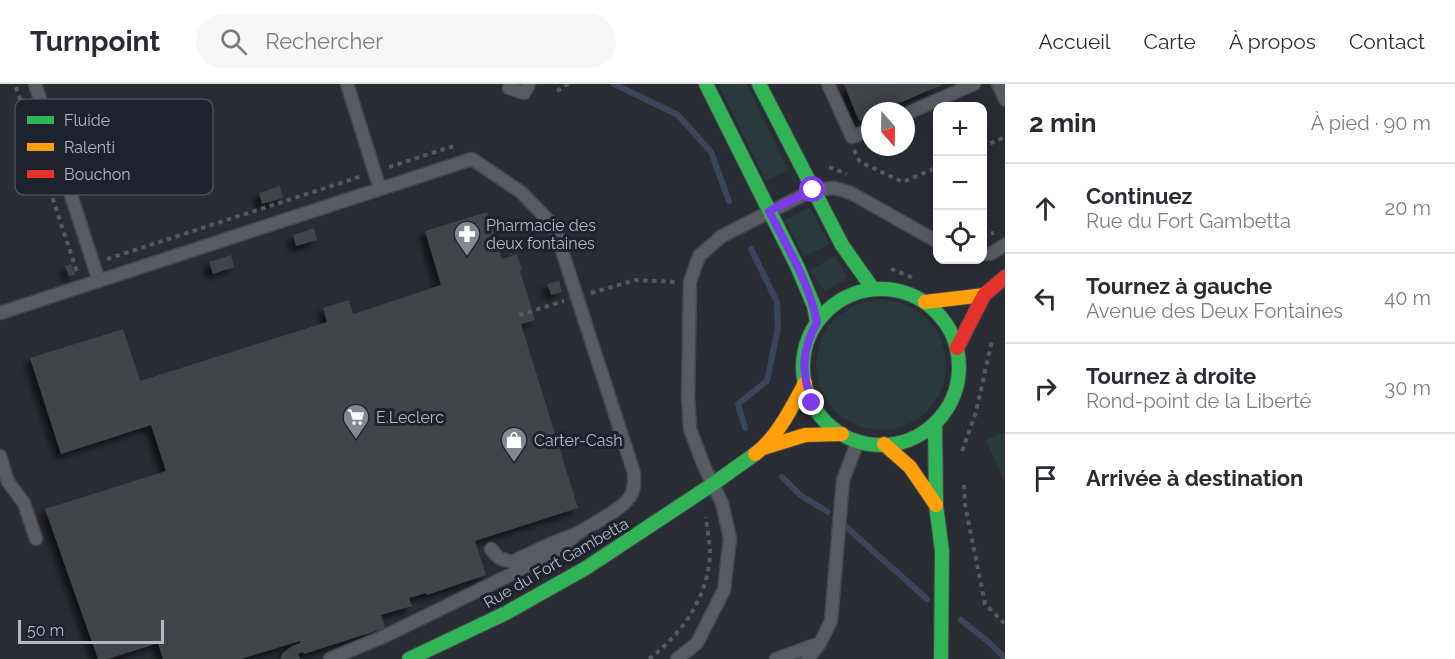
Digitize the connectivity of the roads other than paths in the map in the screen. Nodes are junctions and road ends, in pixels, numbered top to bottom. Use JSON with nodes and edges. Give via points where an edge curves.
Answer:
{"nodes":[{"id":1,"x":35,"y":84,"type":"edge"},
{"id":2,"x":347,"y":84,"type":"edge"},
{"id":3,"x":529,"y":84,"type":"edge"},
{"id":4,"x":706,"y":84,"type":"edge"},
{"id":5,"x":759,"y":84,"type":"edge"},
{"id":6,"x":828,"y":84,"type":"edge"},
{"id":7,"x":998,"y":84,"type":"edge"},
{"id":8,"x":970,"y":85,"type":"edge"},
{"id":9,"x":508,"y":88,"type":"dead end"},
{"id":10,"x":40,"y":99,"type":"edge"},
{"id":11,"x":1005,"y":99,"type":"edge"},
{"id":12,"x":915,"y":110,"type":"edge"},
{"id":13,"x":861,"y":133,"type":"edge"},
{"id":14,"x":380,"y":189,"type":"junction"},
{"id":15,"x":813,"y":190,"type":"junction"},
{"id":16,"x":71,"y":195,"type":"edge"},
{"id":17,"x":769,"y":211,"type":"junction"},
{"id":18,"x":933,"y":239,"type":"edge"},
{"id":19,"x":1005,"y":245,"type":"edge"},
{"id":20,"x":987,"y":254,"type":"edge"},
{"id":21,"x":1005,"y":278,"type":"edge"},
{"id":22,"x":99,"y":281,"type":"junction"},
{"id":23,"x":873,"y":289,"type":"junction"},
{"id":24,"x":984,"y":295,"type":"junction"},
{"id":25,"x":925,"y":302,"type":"junction"},
{"id":26,"x":0,"y":313,"type":"edge"},
{"id":27,"x":817,"y":322,"type":"junction"},
{"id":28,"x":957,"y":348,"type":"junction"},
{"id":29,"x":805,"y":382,"type":"junction"},
{"id":30,"x":935,"y":423,"type":"junction"},
{"id":31,"x":842,"y":434,"type":"junction"},
{"id":32,"x":858,"y":441,"type":"junction"},
{"id":33,"x":884,"y":444,"type":"junction"},
{"id":34,"x":763,"y":448,"type":"junction"},
{"id":35,"x":0,"y":456,"type":"edge"},
{"id":36,"x":713,"y":484,"type":"junction"},
{"id":37,"x":936,"y":505,"type":"junction"},
{"id":38,"x":578,"y":533,"type":"junction"},
{"id":39,"x":36,"y":539,"type":"dead end"},
{"id":40,"x":491,"y":549,"type":"dead end"},
{"id":41,"x":820,"y":643,"type":"junction"},
{"id":42,"x":330,"y":659,"type":"edge"},
{"id":43,"x":409,"y":659,"type":"edge"},
{"id":44,"x":677,"y":659,"type":"edge"},
{"id":45,"x":776,"y":659,"type":"edge"},
{"id":46,"x":808,"y":659,"type":"edge"},
{"id":47,"x":941,"y":659,"type":"edge"}],
"edges":[{"from":1,"to":10,"type":"lane"},
{"from":2,"to":14,"type":"lane"},
{"from":3,"to":9,"type":"lane","via":[[524,93]]},
{"from":4,"to":17,"type":"main road"},
{"from":5,"to":15,"type":"main road"},
{"from":6,"to":13,"type":"lane","via":[[852,137]]},
{"from":7,"to":11,"type":"lane"},
{"from":8,"to":12,"type":"lane"},
{"from":14,"to":22,"type":"lane"},
{"from":14,"to":38,"type":"lane","via":[[472,159],[521,192],[554,226],[635,485],[624,503]]},
{"from":15,"to":17,"type":"lane"},
{"from":15,"to":18,"type":"lane","via":[[834,188],[851,193]]},
{"from":15,"to":23,"type":"main road","via":[[842,245]]},
{"from":16,"to":22,"type":"lane"},
{"from":17,"to":27,"type":"main road","via":[[798,268]]},
{"from":17,"to":36,"type":"lane","via":[[722,236],[699,256],[690,282],[690,429]]},
{"from":19,"to":20,"type":"lane"},
{"from":21,"to":24,"type":"main road"},
{"from":22,"to":26,"type":"lane"},
{"from":23,"to":25,"type":"main road","via":[[900,291]]},
{"from":23,"to":27,"type":"main road","via":[[850,295]]},
{"from":24,"to":25,"type":"main road"},
{"from":24,"to":28,"type":"main road"},
{"from":25,"to":28,"type":"main road","via":[[939,314]]},
{"from":27,"to":29,"type":"main road","via":[[805,352]]},
{"from":28,"to":30,"type":"main road","via":[[960,368],[956,389]]},
{"from":29,"to":31,"type":"main road","via":[[812,403]]},
{"from":29,"to":34,"type":"main road","name":"Rue du Fort Gambetta"},
{"from":30,"to":33,"type":"main road","via":[[903,442]]},
{"from":30,"to":37,"type":"main road"},
{"from":31,"to":32,"type":"main road"},
{"from":31,"to":34,"type":"main road","name":"Rue du Fort Gambetta","via":[[805,435]]},
{"from":32,"to":33,"type":"main road"},
{"from":32,"to":41,"type":"lane","via":[[843,480],[831,621]]},
{"from":33,"to":37,"type":"main road","via":[[910,467]]},
{"from":34,"to":36,"type":"main road","name":"Rue du Fort Gambetta"},
{"from":35,"to":39,"type":"lane","via":[[8,482],[24,503]]},
{"from":36,"to":43,"type":"main road","name":"Rue du Fort Gambetta","via":[[576,574],[506,613]]},
{"from":36,"to":44,"type":"lane","via":[[730,538],[724,590],[697,643]]},
{"from":37,"to":47,"type":"main road","via":[[942,551]]},
{"from":38,"to":40,"type":"lane","via":[[513,562],[499,558]]},
{"from":38,"to":42,"type":"lane","via":[[555,553],[493,585]]},
{"from":41,"to":45,"type":"lane"},
{"from":41,"to":46,"type":"lane"}]}
